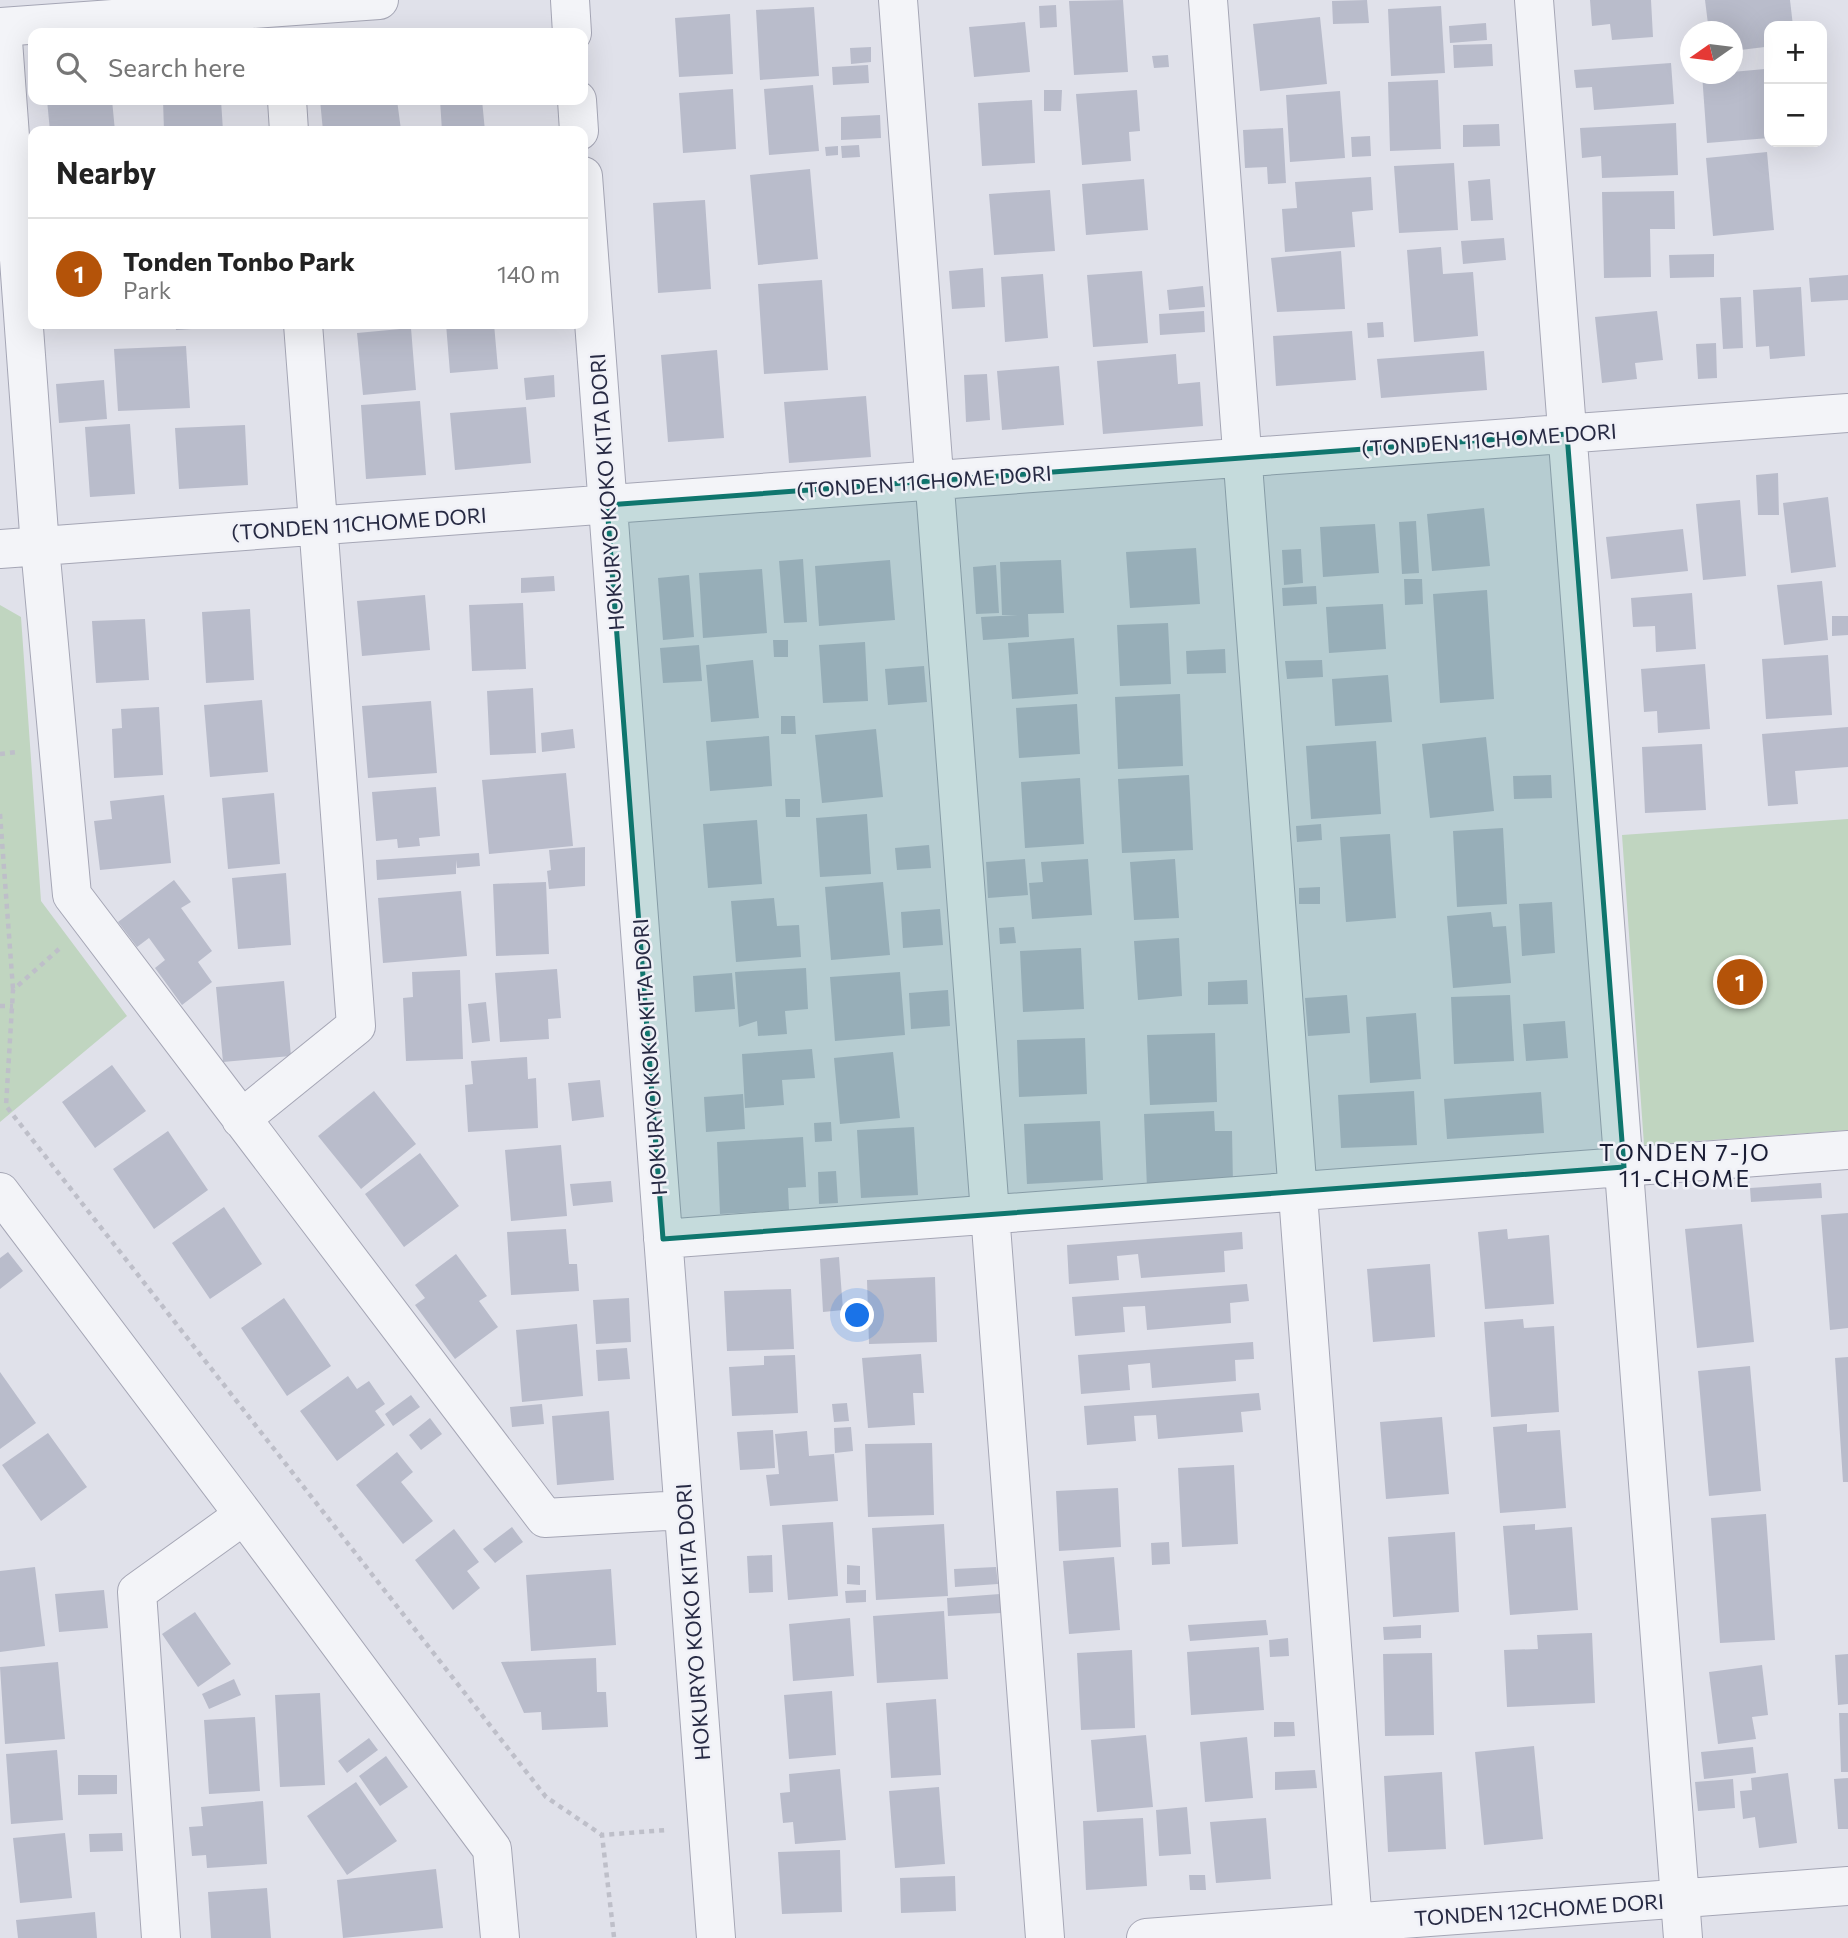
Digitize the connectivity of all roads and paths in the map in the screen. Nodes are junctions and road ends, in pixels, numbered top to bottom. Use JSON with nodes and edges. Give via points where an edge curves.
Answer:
{"nodes":[{"id":1,"x":379,"y":0,"type":"edge"},
{"id":2,"x":570,"y":0,"type":"edge"},
{"id":3,"x":898,"y":0,"type":"edge"},
{"id":4,"x":1208,"y":0,"type":"edge"},
{"id":5,"x":1534,"y":0,"type":"edge"},
{"id":6,"x":281,"y":20,"type":"edge"},
{"id":7,"x":1,"y":27,"type":"edge"},
{"id":8,"x":572,"y":28,"type":"edge"},
{"id":9,"x":287,"y":105,"type":"edge"},
{"id":10,"x":577,"y":105,"type":"edge"},
{"id":11,"x":289,"y":126,"type":"edge"},
{"id":12,"x":579,"y":126,"type":"edge"},
{"id":13,"x":588,"y":245,"type":"edge"},
{"id":14,"x":303,"y":329,"type":"edge"},
{"id":15,"x":1848,"y":413,"type":"edge"},
{"id":16,"x":1567,"y":434,"type":"junction"},
{"id":17,"x":1243,"y":457,"type":"junction"},
{"id":18,"x":934,"y":480,"type":"junction"},
{"id":19,"x":607,"y":505,"type":"junction"},
{"id":20,"x":317,"y":526,"type":"junction"},
{"id":21,"x":40,"y":547,"type":"junction"},
{"id":22,"x":0,"y":550,"type":"edge"},
{"id":23,"x":0,"y":814,"type":"edge"},
{"id":24,"x":66,"y":943,"type":"dead end"},
{"id":25,"x":13,"y":990,"type":"junction"},
{"id":26,"x":0,"y":1006,"type":"edge"},
{"id":27,"x":13,"y":1006,"type":"junction"},
{"id":28,"x":3,"y":1106,"type":"edge"},
{"id":29,"x":241,"y":1119,"type":"junction"},
{"id":30,"x":1848,"y":1150,"type":"edge"},
{"id":31,"x":1624,"y":1167,"type":"junction"},
{"id":32,"x":0,"y":1192,"type":"edge"},
{"id":33,"x":1298,"y":1192,"type":"junction"},
{"id":34,"x":990,"y":1213,"type":"junction"},
{"id":35,"x":663,"y":1239,"type":"junction"},
{"id":36,"x":683,"y":1510,"type":"junction"},
{"id":37,"x":244,"y":1514,"type":"junction"},
{"id":38,"x":670,"y":1830,"type":"dead end"},
{"id":39,"x":602,"y":1835,"type":"junction"},
{"id":40,"x":1848,"y":1886,"type":"edge"},
{"id":41,"x":1680,"y":1899,"type":"junction"},
{"id":42,"x":1353,"y":1930,"type":"edge"},
{"id":43,"x":614,"y":1937,"type":"edge"},
{"id":44,"x":161,"y":1938,"type":"edge"},
{"id":45,"x":500,"y":1938,"type":"edge"},
{"id":46,"x":716,"y":1938,"type":"edge"},
{"id":47,"x":1045,"y":1938,"type":"edge"},
{"id":48,"x":1146,"y":1938,"type":"edge"},
{"id":49,"x":1683,"y":1938,"type":"edge"}],
"edges":[{"from":1,"to":6,"type":"street"},
{"from":2,"to":8,"type":"street"},
{"from":3,"to":18,"type":"street"},
{"from":4,"to":17,"type":"street"},
{"from":5,"to":16,"type":"street"},
{"from":6,"to":7,"type":"street"},
{"from":7,"to":21,"type":"street"},
{"from":9,"to":11,"type":"street"},
{"from":10,"to":12,"type":"street"},
{"from":13,"to":19,"type":"street","name":"HOKURYO KOKO KITA DORI"},
{"from":14,"to":20,"type":"street"},
{"from":15,"to":16,"type":"street","name":"(TONDEN 11CHOME DORI"},
{"from":16,"to":17,"type":"street","name":"(TONDEN 11CHOME DORI"},
{"from":16,"to":31,"type":"street"},
{"from":17,"to":18,"type":"street","name":"(TONDEN 11CHOME DORI"},
{"from":17,"to":33,"type":"street"},
{"from":18,"to":19,"type":"street","name":"(TONDEN 11CHOME DORI"},
{"from":18,"to":34,"type":"street"},
{"from":19,"to":20,"type":"street","name":"(TONDEN 11CHOME DORI"},
{"from":19,"to":35,"type":"street","name":"HOKURYO KOKO KITA DORI"},
{"from":20,"to":21,"type":"street","name":"(TONDEN 11CHOME DORI"},
{"from":20,"to":29,"type":"street","via":[[356,1026]]},
{"from":21,"to":22,"type":"street","name":"(TONDEN 11CHOME DORI"},
{"from":21,"to":29,"type":"street","via":[[72,895]]},
{"from":23,"to":25,"type":"path"},
{"from":24,"to":25,"type":"path"},
{"from":25,"to":27,"type":"path"},
{"from":26,"to":27,"type":"path"},
{"from":27,"to":28,"type":"path"},
{"from":28,"to":39,"type":"path","via":[[546,1797]]},
{"from":29,"to":36,"type":"street","via":[[545,1518]]},
{"from":30,"to":31,"type":"street"},
{"from":31,"to":33,"type":"street"},
{"from":31,"to":41,"type":"street"},
{"from":32,"to":37,"type":"street"},
{"from":33,"to":34,"type":"street"},
{"from":33,"to":42,"type":"street"},
{"from":34,"to":35,"type":"street"},
{"from":34,"to":47,"type":"street"},
{"from":35,"to":36,"type":"street","name":"HOKURYO KOKO KITA DORI"},
{"from":36,"to":46,"type":"street","name":"HOKURYO KOKO KITA DORI"},
{"from":37,"to":44,"type":"street","via":[[138,1592]]},
{"from":37,"to":45,"type":"street","via":[[492,1849]]},
{"from":38,"to":39,"type":"path"},
{"from":39,"to":43,"type":"path"},
{"from":40,"to":41,"type":"street","name":"TONDEN 12CHOME DORI"},
{"from":41,"to":42,"type":"street","name":"TONDEN 12CHOME DORI"},
{"from":41,"to":49,"type":"street"},
{"from":42,"to":48,"type":"street","name":"TONDEN 12CHOME DORI"}]}
